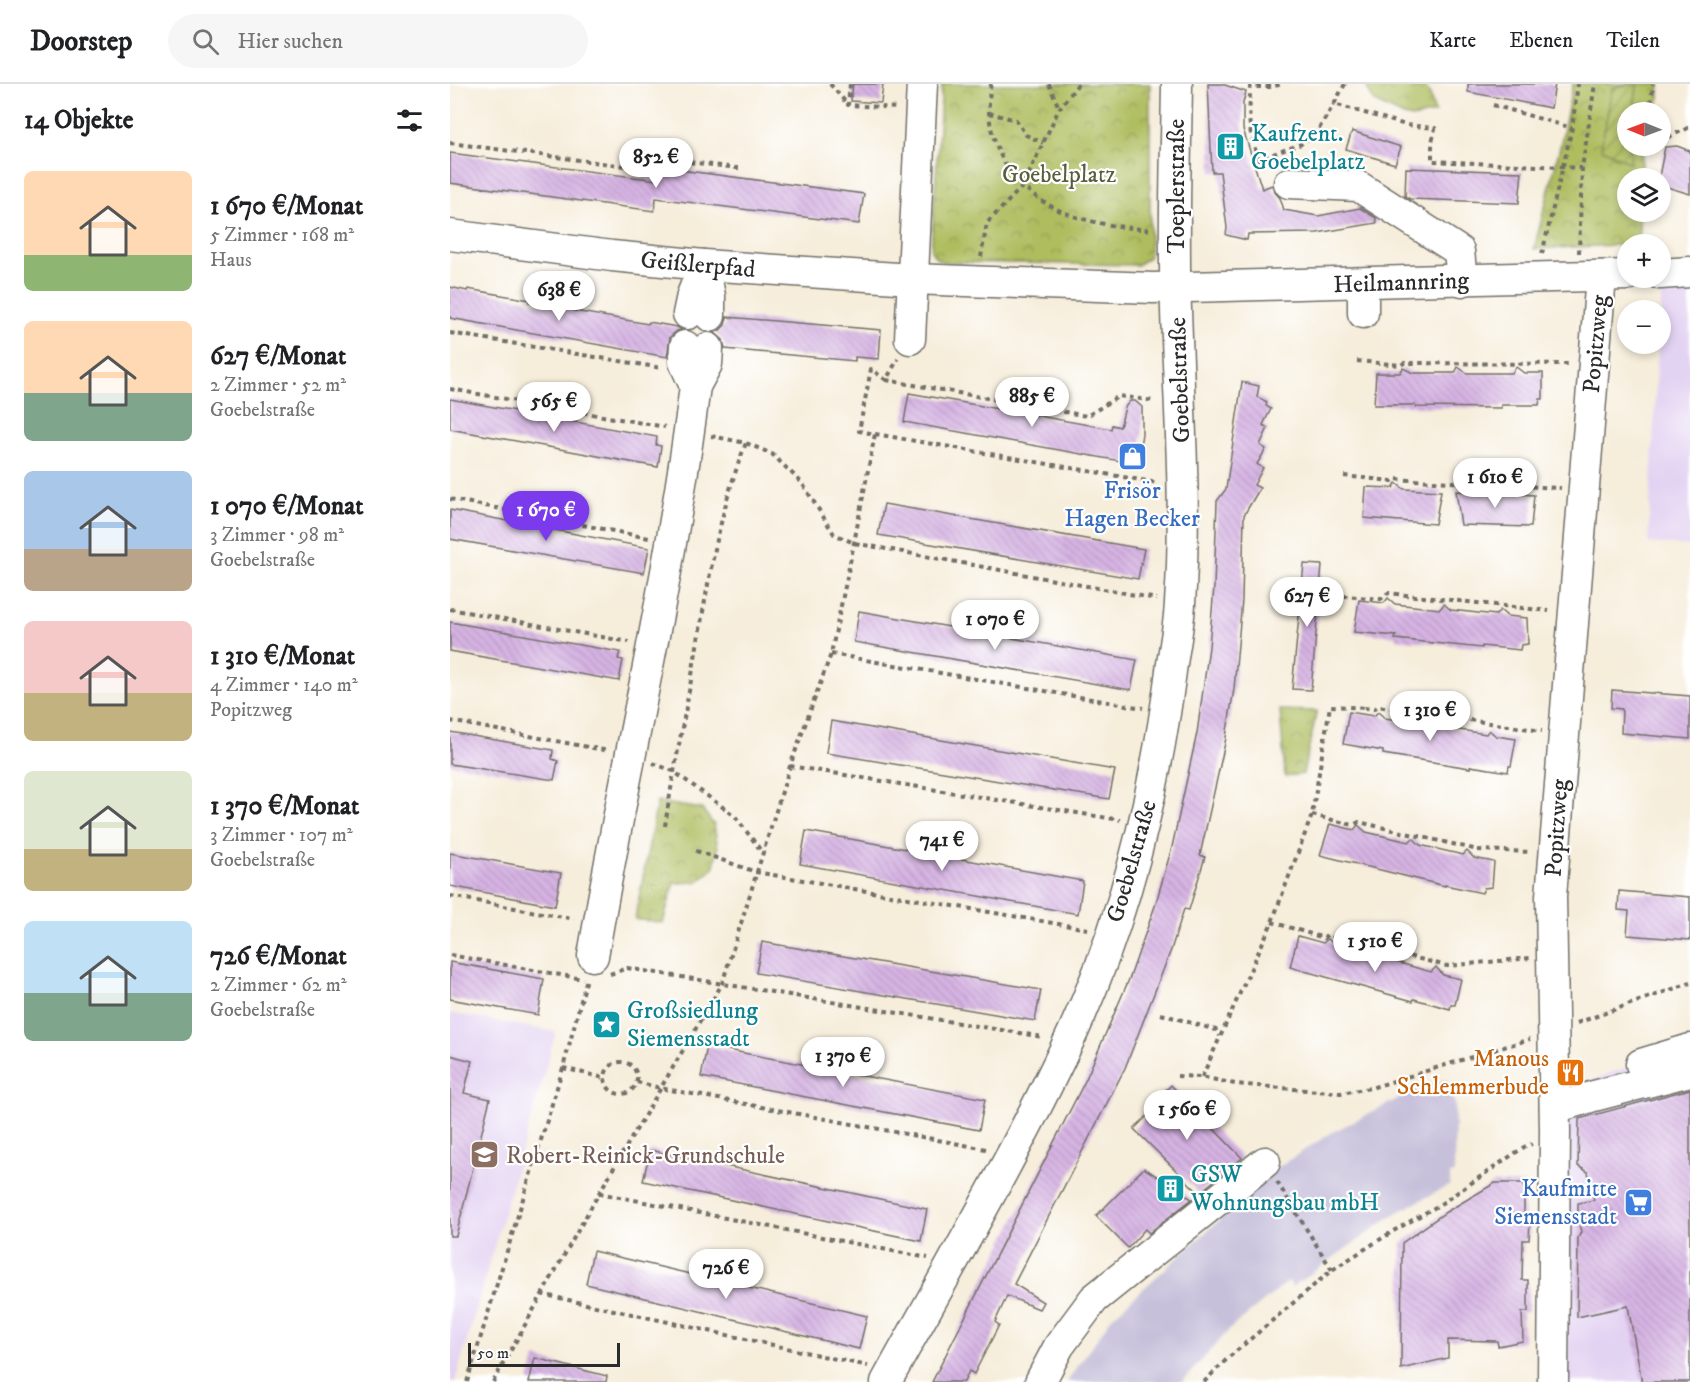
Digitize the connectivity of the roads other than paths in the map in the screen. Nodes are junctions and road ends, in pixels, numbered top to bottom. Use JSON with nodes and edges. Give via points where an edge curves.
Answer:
{"nodes":[{"id":1,"x":1177,"y":84,"type":"edge"},
{"id":2,"x":921,"y":97,"type":"edge"},
{"id":3,"x":1289,"y":183,"type":"dead end"},
{"id":4,"x":450,"y":235,"type":"edge"},
{"id":5,"x":704,"y":265,"type":"junction"},
{"id":6,"x":1602,"y":269,"type":"edge"},
{"id":7,"x":1690,"y":272,"type":"edge"},
{"id":8,"x":1671,"y":273,"type":"edge"},
{"id":9,"x":912,"y":279,"type":"junction"},
{"id":10,"x":1462,"y":281,"type":"junction"},
{"id":11,"x":1175,"y":289,"type":"junction"},
{"id":12,"x":699,"y":315,"type":"dead end"},
{"id":13,"x":910,"y":339,"type":"road end"},
{"id":14,"x":694,"y":363,"type":"road end"},
{"id":15,"x":596,"y":972,"type":"road end"},
{"id":16,"x":1690,"y":1049,"type":"edge"},
{"id":17,"x":1690,"y":1071,"type":"edge"},
{"id":18,"x":1594,"y":1096,"type":"junction"},
{"id":19,"x":1555,"y":1119,"type":"junction"},
{"id":20,"x":1265,"y":1162,"type":"road end"},
{"id":21,"x":878,"y":1374,"type":"edge"},
{"id":22,"x":1040,"y":1382,"type":"edge"},
{"id":23,"x":1553,"y":1382,"type":"edge"}],
"edges":[{"from":1,"to":11,"type":"street","name":"Toeplerstraße"},
{"from":2,"to":9,"type":"street"},
{"from":3,"to":10,"type":"street","via":[[1358,186],[1459,251]]},
{"from":4,"to":5,"type":"street","name":"Geißlerpfad"},
{"from":5,"to":9,"type":"street","name":"Geißlerpfad"},
{"from":5,"to":12,"type":"street","via":[[692,295]]},
{"from":6,"to":10,"type":"street","name":"Heilmannring","via":[[1537,278]]},
{"from":6,"to":19,"type":"street","name":"Popitzweg","via":[[1553,853]]},
{"from":7,"to":8,"type":"street"},
{"from":9,"to":11,"type":"street"},
{"from":9,"to":13,"type":"street"},
{"from":10,"to":11,"type":"street","name":"Heilmannring","via":[[1363,298]]},
{"from":11,"to":21,"type":"street","name":"Goebelstraße","via":[[1184,499],[1180,605],[1148,807],[1125,892],[1073,1031],[1011,1156]]},
{"from":14,"to":15,"type":"street","via":[[689,432],[599,923]]},
{"from":16,"to":18,"type":"street","via":[[1605,1077]]},
{"from":17,"to":18,"type":"street"},
{"from":18,"to":19,"type":"street"},
{"from":19,"to":23,"type":"street","name":"Popitzweg"},
{"from":20,"to":22,"type":"street","via":[[1094,1299],[1059,1346]]}]}
